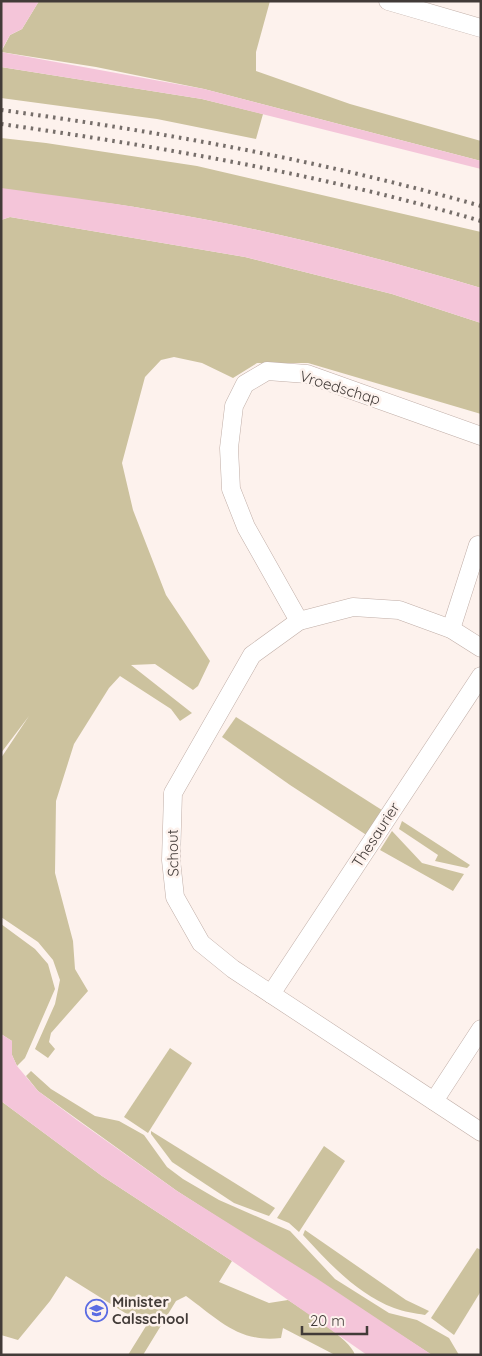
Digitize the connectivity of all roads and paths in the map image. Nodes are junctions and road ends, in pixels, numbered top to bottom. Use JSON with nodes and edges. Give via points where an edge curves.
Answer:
{"nodes":[{"id":1,"x":388,"y":1,"type":"edge"},
{"id":2,"x":481,"y":28,"type":"edge"},
{"id":3,"x":481,"y":436,"type":"edge"},
{"id":4,"x":478,"y":545,"type":"dead end"},
{"id":5,"x":299,"y":621,"type":"junction"},
{"id":6,"x":451,"y":629,"type":"junction"},
{"id":7,"x":481,"y":648,"type":"edge"},
{"id":8,"x":481,"y":676,"type":"edge"},
{"id":9,"x":270,"y":994,"type":"junction"},
{"id":10,"x":481,"y":1029,"type":"edge"},
{"id":11,"x":434,"y":1101,"type":"junction"},
{"id":12,"x":481,"y":1132,"type":"edge"}],
"edges":[{"from":1,"to":2,"type":"street"},
{"from":3,"to":5,"type":"street","name":"Vroedschap","via":[[307,374],[267,371],[245,384],[234,406],[229,448],[231,489],[246,527]]},
{"from":4,"to":6,"type":"street"},
{"from":5,"to":6,"type":"street","name":"Schout","via":[[353,607],[399,610]]},
{"from":5,"to":9,"type":"street","name":"Schout","via":[[252,655],[173,793],[170,860],[175,897],[200,943]]},
{"from":6,"to":7,"type":"street","name":"Schout"},
{"from":8,"to":9,"type":"street","name":"Thesaurier"},
{"from":9,"to":11,"type":"street","name":"Schout"},
{"from":10,"to":11,"type":"street"},
{"from":11,"to":12,"type":"street","name":"Schout"}]}
